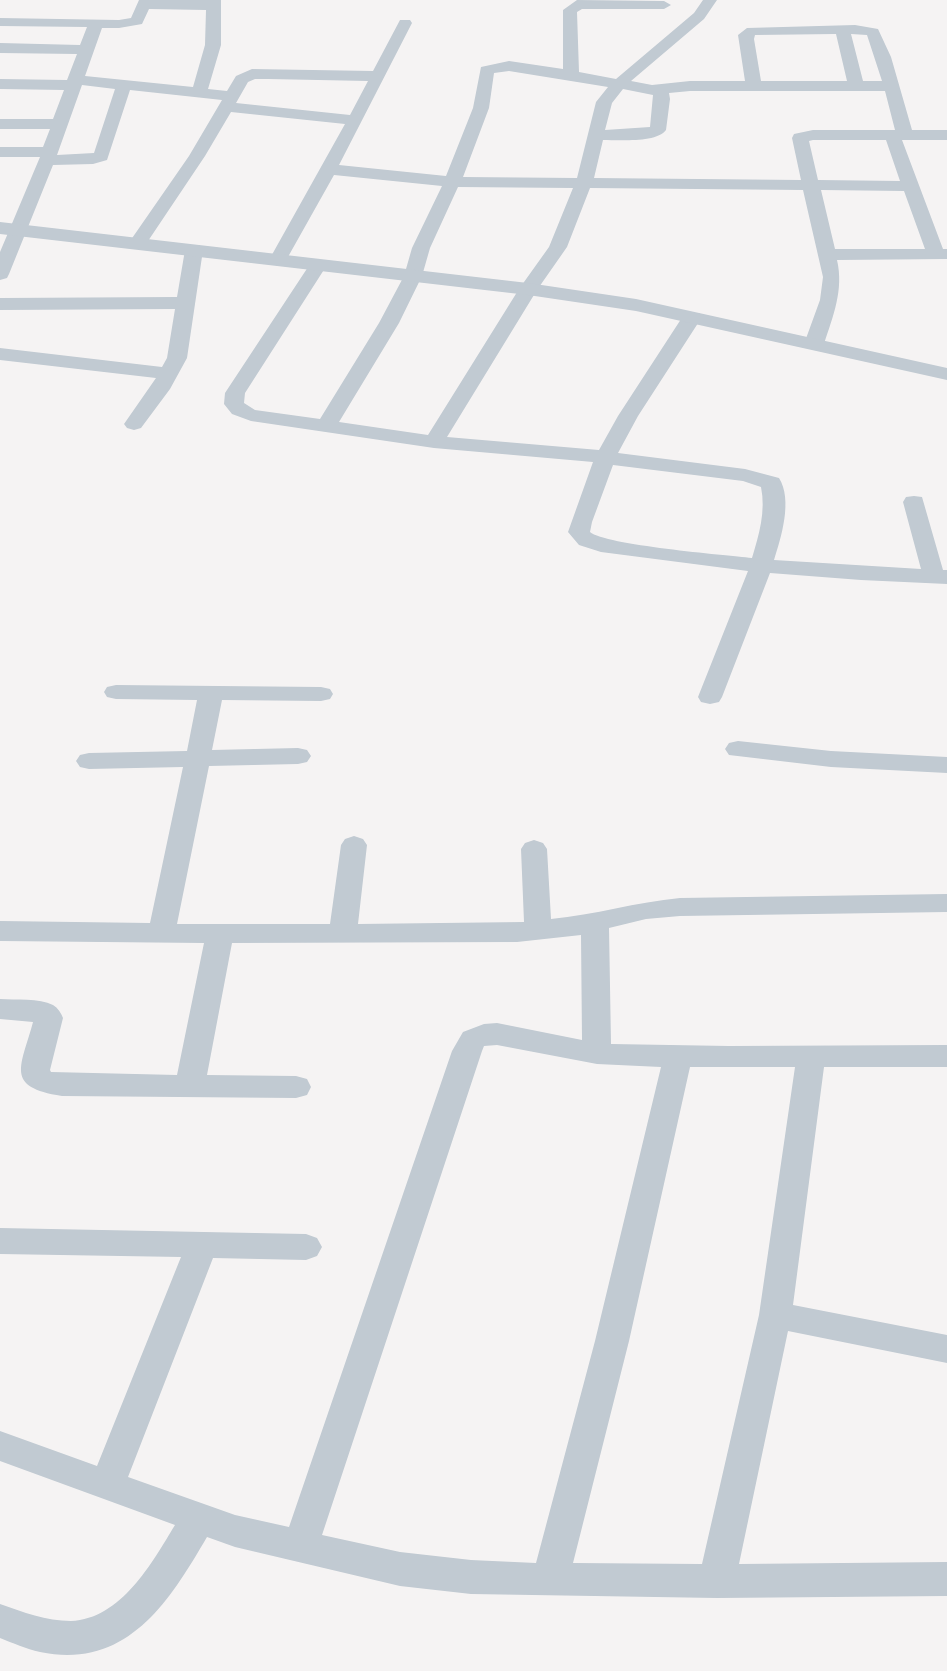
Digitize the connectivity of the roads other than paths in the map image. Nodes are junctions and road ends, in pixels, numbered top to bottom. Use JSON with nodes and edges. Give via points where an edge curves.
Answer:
{"nodes":[{"id":1,"x":710,"y":0,"type":"edge"},
{"id":2,"x":582,"y":2,"type":"edge"},
{"id":3,"x":146,"y":3,"type":"edge"},
{"id":4,"x":214,"y":3,"type":"edge"},
{"id":5,"x":664,"y":5,"type":"dead end"},
{"id":6,"x":0,"y":22,"type":"edge"},
{"id":7,"x":405,"y":22,"type":"dead end"},
{"id":8,"x":96,"y":23,"type":"junction"},
{"id":9,"x":842,"y":29,"type":"junction"},
{"id":10,"x":0,"y":48,"type":"edge"},
{"id":11,"x":85,"y":50,"type":"junction"},
{"id":12,"x":570,"y":74,"type":"junction"},
{"id":13,"x":378,"y":76,"type":"junction"},
{"id":14,"x":74,"y":83,"type":"junction"},
{"id":15,"x":0,"y":84,"type":"edge"},
{"id":16,"x":619,"y":84,"type":"junction"},
{"id":17,"x":124,"y":85,"type":"junction"},
{"id":18,"x":754,"y":85,"type":"junction"},
{"id":19,"x":856,"y":86,"type":"junction"},
{"id":20,"x":890,"y":86,"type":"junction"},
{"id":21,"x":660,"y":90,"type":"junction"},
{"id":22,"x":199,"y":92,"type":"junction"},
{"id":23,"x":230,"y":101,"type":"junction"},
{"id":24,"x":355,"y":120,"type":"junction"},
{"id":25,"x":0,"y":124,"type":"edge"},
{"id":26,"x":59,"y":124,"type":"junction"},
{"id":27,"x":597,"y":135,"type":"junction"},
{"id":28,"x":899,"y":135,"type":"junction"},
{"id":29,"x":947,"y":135,"type":"edge"},
{"id":30,"x":0,"y":152,"type":"edge"},
{"id":31,"x":48,"y":156,"type":"junction"},
{"id":32,"x":327,"y":169,"type":"junction"},
{"id":33,"x":452,"y":182,"type":"junction"},
{"id":34,"x":584,"y":184,"type":"junction"},
{"id":35,"x":810,"y":185,"type":"junction"},
{"id":36,"x":912,"y":186,"type":"junction"},
{"id":37,"x":0,"y":228,"type":"edge"},
{"id":38,"x":20,"y":230,"type":"junction"},
{"id":39,"x":137,"y":244,"type":"junction"},
{"id":40,"x":194,"y":250,"type":"junction"},
{"id":41,"x":941,"y":254,"type":"edge"},
{"id":42,"x":828,"y":255,"type":"junction"},
{"id":43,"x":278,"y":260,"type":"junction"},
{"id":44,"x":318,"y":265,"type":"junction"},
{"id":45,"x":0,"y":274,"type":"edge"},
{"id":46,"x":413,"y":276,"type":"junction"},
{"id":47,"x":528,"y":289,"type":"junction"},
{"id":48,"x":185,"y":303,"type":"junction"},
{"id":49,"x":0,"y":304,"type":"edge"},
{"id":50,"x":692,"y":317,"type":"junction"},
{"id":51,"x":814,"y":344,"type":"junction"},
{"id":52,"x":0,"y":354,"type":"edge"},
{"id":53,"x":168,"y":374,"type":"junction"},
{"id":54,"x":947,"y":374,"type":"edge"},
{"id":55,"x":134,"y":424,"type":"dead end"},
{"id":56,"x":326,"y":426,"type":"junction"},
{"id":57,"x":434,"y":442,"type":"junction"},
{"id":58,"x":605,"y":458,"type":"junction"},
{"id":59,"x":914,"y":502,"type":"dead end"},
{"id":60,"x":762,"y":566,"type":"junction"},
{"id":61,"x":940,"y":577,"type":"edge"},
{"id":62,"x":116,"y":692,"type":"dead end"},
{"id":63,"x":211,"y":693,"type":"junction"},
{"id":64,"x":321,"y":694,"type":"dead end"},
{"id":65,"x":710,"y":697,"type":"dead end"},
{"id":66,"x":738,"y":749,"type":"dead end"},
{"id":67,"x":298,"y":756,"type":"dead end"},
{"id":68,"x":198,"y":760,"type":"junction"},
{"id":69,"x":89,"y":761,"type":"dead end"},
{"id":70,"x":947,"y":765,"type":"edge"},
{"id":71,"x":354,"y":846,"type":"dead end"},
{"id":72,"x":534,"y":849,"type":"dead end"},
{"id":73,"x":947,"y":903,"type":"edge"},
{"id":74,"x":595,"y":922,"type":"junction"},
{"id":75,"x":0,"y":931,"type":"edge"},
{"id":76,"x":538,"y":931,"type":"junction"},
{"id":77,"x":162,"y":932,"type":"junction"},
{"id":78,"x":219,"y":933,"type":"junction"},
{"id":79,"x":343,"y":933,"type":"junction"},
{"id":80,"x":0,"y":1009,"type":"edge"},
{"id":81,"x":597,"y":1052,"type":"junction"},
{"id":82,"x":678,"y":1056,"type":"junction"},
{"id":83,"x":811,"y":1056,"type":"junction"},
{"id":84,"x":947,"y":1056,"type":"edge"},
{"id":85,"x":190,"y":1086,"type":"junction"},
{"id":86,"x":296,"y":1087,"type":"dead end"},
{"id":87,"x":0,"y":1241,"type":"edge"},
{"id":88,"x":202,"y":1245,"type":"junction"},
{"id":89,"x":306,"y":1247,"type":"dead end"},
{"id":90,"x":775,"y":1315,"type":"junction"},
{"id":91,"x":947,"y":1349,"type":"edge"},
{"id":92,"x":0,"y":1446,"type":"edge"},
{"id":93,"x":107,"y":1486,"type":"junction"},
{"id":94,"x":199,"y":1518,"type":"junction"},
{"id":95,"x":300,"y":1547,"type":"junction"},
{"id":96,"x":947,"y":1579,"type":"edge"},
{"id":97,"x":550,"y":1580,"type":"junction"},
{"id":98,"x":717,"y":1581,"type":"junction"},
{"id":99,"x":0,"y":1621,"type":"edge"}],
"edges":[{"from":1,"to":16,"type":"street","via":[[699,16]]},
{"from":2,"to":5,"type":"street"},
{"from":2,"to":12,"type":"street","via":[[570,10]]},
{"from":3,"to":4,"type":"street"},
{"from":3,"to":8,"type":"street","via":[[137,21]]},
{"from":4,"to":22,"type":"street","via":[[213,46]]},
{"from":6,"to":8,"type":"street"},
{"from":7,"to":13,"type":"street"},
{"from":8,"to":11,"type":"street"},
{"from":9,"to":18,"type":"street","via":[[752,31],[746,39]]},
{"from":9,"to":19,"type":"street"},
{"from":9,"to":20,"type":"street","via":[[873,32]]},
{"from":10,"to":11,"type":"street"},
{"from":11,"to":14,"type":"street"},
{"from":12,"to":16,"type":"street"},
{"from":12,"to":33,"type":"street","via":[[509,66],[488,70],[481,108]]},
{"from":13,"to":23,"type":"street","via":[[252,74],[242,79]]},
{"from":13,"to":24,"type":"street"},
{"from":14,"to":15,"type":"street"},
{"from":14,"to":17,"type":"street"},
{"from":14,"to":26,"type":"street"},
{"from":16,"to":21,"type":"street"},
{"from":16,"to":27,"type":"street","via":[[604,102]]},
{"from":17,"to":22,"type":"street"},
{"from":17,"to":31,"type":"street","via":[[101,156],[93,160]]},
{"from":18,"to":19,"type":"street"},
{"from":18,"to":21,"type":"street"},
{"from":19,"to":20,"type":"street"},
{"from":20,"to":28,"type":"street"},
{"from":21,"to":27,"type":"street","via":[[658,130],[645,134]]},
{"from":22,"to":23,"type":"street"},
{"from":23,"to":24,"type":"street"},
{"from":23,"to":39,"type":"street"},
{"from":24,"to":32,"type":"street"},
{"from":25,"to":26,"type":"street"},
{"from":26,"to":31,"type":"street"},
{"from":27,"to":34,"type":"street"},
{"from":28,"to":29,"type":"street"},
{"from":28,"to":35,"type":"street","via":[[813,135],[800,138]]},
{"from":28,"to":36,"type":"street"},
{"from":30,"to":31,"type":"street"},
{"from":31,"to":38,"type":"street"},
{"from":32,"to":33,"type":"street"},
{"from":32,"to":43,"type":"street"},
{"from":33,"to":34,"type":"street"},
{"from":33,"to":46,"type":"street","via":[[421,248]]},
{"from":34,"to":35,"type":"street"},
{"from":34,"to":47,"type":"street","via":[[558,247]]},
{"from":35,"to":36,"type":"street"},
{"from":35,"to":42,"type":"street"},
{"from":36,"to":41,"type":"street"},
{"from":37,"to":38,"type":"street"},
{"from":38,"to":39,"type":"street"},
{"from":38,"to":45,"type":"street"},
{"from":39,"to":40,"type":"street"},
{"from":40,"to":43,"type":"street"},
{"from":40,"to":48,"type":"street"},
{"from":41,"to":42,"type":"street"},
{"from":42,"to":51,"type":"street","via":[[832,286]]},
{"from":43,"to":44,"type":"street"},
{"from":44,"to":46,"type":"street"},
{"from":44,"to":56,"type":"street","via":[[235,393],[234,404],[251,415]]},
{"from":46,"to":47,"type":"street"},
{"from":46,"to":56,"type":"street","via":[[389,323]]},
{"from":47,"to":50,"type":"street"},
{"from":47,"to":57,"type":"street"},
{"from":48,"to":49,"type":"street"},
{"from":48,"to":53,"type":"street","via":[[177,358]]},
{"from":50,"to":51,"type":"street"},
{"from":50,"to":58,"type":"street"},
{"from":51,"to":54,"type":"street"},
{"from":52,"to":53,"type":"street"},
{"from":53,"to":55,"type":"street"},
{"from":56,"to":57,"type":"street"},
{"from":57,"to":58,"type":"street"},
{"from":58,"to":60,"type":"street","via":[[745,475],[771,483],[776,497]]},
{"from":58,"to":60,"type":"street","via":[[579,532],[591,543]]},
{"from":59,"to":61,"type":"street"},
{"from":60,"to":61,"type":"street"},
{"from":60,"to":65,"type":"street"},
{"from":62,"to":63,"type":"street"},
{"from":63,"to":64,"type":"street"},
{"from":63,"to":68,"type":"street"},
{"from":66,"to":70,"type":"street","via":[[831,759]]},
{"from":67,"to":68,"type":"street"},
{"from":68,"to":69,"type":"street"},
{"from":68,"to":77,"type":"street"},
{"from":71,"to":79,"type":"street"},
{"from":72,"to":76,"type":"street"},
{"from":73,"to":74,"type":"street","via":[[680,907],[646,910]]},
{"from":74,"to":76,"type":"street"},
{"from":74,"to":81,"type":"street"},
{"from":75,"to":77,"type":"street"},
{"from":76,"to":79,"type":"street"},
{"from":77,"to":78,"type":"street"},
{"from":78,"to":79,"type":"street"},
{"from":78,"to":85,"type":"street"},
{"from":80,"to":85,"type":"street","via":[[35,1010],[49,1018],[35,1070],[43,1082]]},
{"from":81,"to":82,"type":"street"},
{"from":81,"to":95,"type":"street","via":[[497,1034],[473,1039]]},
{"from":82,"to":83,"type":"street"},
{"from":82,"to":97,"type":"street","via":[[612,1341]]},
{"from":83,"to":84,"type":"street"},
{"from":83,"to":90,"type":"street"},
{"from":85,"to":86,"type":"street"},
{"from":87,"to":88,"type":"street"},
{"from":88,"to":89,"type":"street"},
{"from":88,"to":93,"type":"street"},
{"from":90,"to":91,"type":"street"},
{"from":90,"to":98,"type":"street"},
{"from":92,"to":93,"type":"street"},
{"from":93,"to":94,"type":"street"},
{"from":94,"to":95,"type":"street","via":[[235,1531]]},
{"from":94,"to":99,"type":"street","via":[[144,1604],[127,1621],[100,1636],[73,1640],[43,1638]]},
{"from":95,"to":97,"type":"street","via":[[400,1569],[471,1577]]},
{"from":96,"to":98,"type":"street"},
{"from":97,"to":98,"type":"street"}]}
